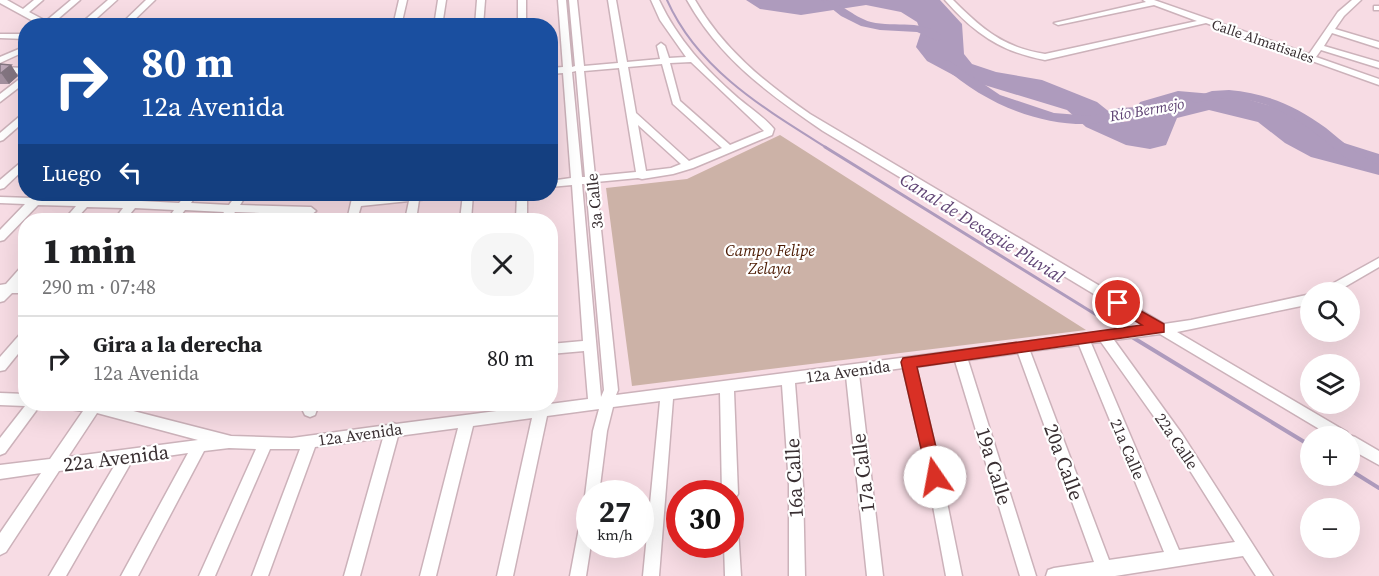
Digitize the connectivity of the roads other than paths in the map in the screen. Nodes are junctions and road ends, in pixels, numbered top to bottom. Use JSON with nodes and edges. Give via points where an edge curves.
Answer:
{"nodes":[{"id":1,"x":1,"y":0,"type":"edge"},
{"id":2,"x":39,"y":0,"type":"edge"},
{"id":3,"x":76,"y":0,"type":"edge"},
{"id":4,"x":113,"y":0,"type":"edge"},
{"id":5,"x":152,"y":0,"type":"edge"},
{"id":6,"x":403,"y":0,"type":"edge"},
{"id":7,"x":442,"y":0,"type":"edge"},
{"id":8,"x":481,"y":0,"type":"edge"},
{"id":9,"x":522,"y":0,"type":"edge"},
{"id":10,"x":562,"y":0,"type":"edge"},
{"id":11,"x":573,"y":0,"type":"edge"},
{"id":12,"x":612,"y":0,"type":"edge"},
{"id":13,"x":655,"y":0,"type":"edge"},
{"id":14,"x":691,"y":0,"type":"edge"},
{"id":15,"x":949,"y":0,"type":"edge"},
{"id":16,"x":1356,"y":0,"type":"edge"},
{"id":17,"x":1150,"y":1,"type":"edge"},
{"id":18,"x":24,"y":12,"type":"junction"},
{"id":19,"x":35,"y":18,"type":"edge"},
{"id":20,"x":56,"y":18,"type":"edge"},
{"id":21,"x":92,"y":18,"type":"edge"},
{"id":22,"x":132,"y":18,"type":"edge"},
{"id":23,"x":399,"y":18,"type":"edge"},
{"id":24,"x":439,"y":18,"type":"edge"},
{"id":25,"x":480,"y":18,"type":"edge"},
{"id":26,"x":522,"y":18,"type":"edge"},
{"id":27,"x":1206,"y":21,"type":"junction"},
{"id":28,"x":1058,"y":23,"type":"dead end"},
{"id":29,"x":1329,"y":30,"type":"junction"},
{"id":30,"x":0,"y":36,"type":"edge"},
{"id":31,"x":18,"y":37,"type":"edge"},
{"id":32,"x":1379,"y":45,"type":"edge"},
{"id":33,"x":661,"y":46,"type":"dead end"},
{"id":34,"x":1319,"y":47,"type":"junction"},
{"id":35,"x":18,"y":52,"type":"edge"},
{"id":36,"x":1311,"y":58,"type":"junction"},
{"id":37,"x":692,"y":59,"type":"junction"},
{"id":38,"x":0,"y":60,"type":"edge"},
{"id":39,"x":664,"y":61,"type":"junction"},
{"id":40,"x":624,"y":65,"type":"junction"},
{"id":41,"x":1379,"y":65,"type":"edge"},
{"id":42,"x":579,"y":68,"type":"junction"},
{"id":43,"x":567,"y":69,"type":"junction"},
{"id":44,"x":0,"y":70,"type":"edge"},
{"id":45,"x":558,"y":70,"type":"edge"},
{"id":46,"x":18,"y":71,"type":"edge"},
{"id":47,"x":1379,"y":82,"type":"edge"},
{"id":48,"x":18,"y":84,"type":"edge"},
{"id":49,"x":0,"y":99,"type":"edge"},
{"id":50,"x":633,"y":115,"type":"junction"},
{"id":51,"x":18,"y":120,"type":"edge"},
{"id":52,"x":5,"y":129,"type":"edge"},
{"id":53,"x":0,"y":138,"type":"edge"},
{"id":54,"x":729,"y":149,"type":"junction"},
{"id":55,"x":689,"y":166,"type":"junction"},
{"id":56,"x":18,"y":169,"type":"edge"},
{"id":57,"x":642,"y":176,"type":"junction"},
{"id":58,"x":592,"y":180,"type":"junction"},
{"id":59,"x":577,"y":181,"type":"junction"},
{"id":60,"x":558,"y":183,"type":"edge"},
{"id":61,"x":0,"y":186,"type":"edge"},
{"id":62,"x":18,"y":200,"type":"edge"},
{"id":63,"x":0,"y":201,"type":"edge"},
{"id":64,"x":35,"y":201,"type":"edge"},
{"id":65,"x":66,"y":201,"type":"edge"},
{"id":66,"x":135,"y":201,"type":"edge"},
{"id":67,"x":186,"y":201,"type":"edge"},
{"id":68,"x":237,"y":201,"type":"edge"},
{"id":69,"x":84,"y":203,"type":"junction"},
{"id":70,"x":132,"y":205,"type":"junction"},
{"id":71,"x":182,"y":206,"type":"junction"},
{"id":72,"x":232,"y":208,"type":"junction"},
{"id":73,"x":311,"y":211,"type":"dead end"},
{"id":74,"x":23,"y":213,"type":"edge"},
{"id":75,"x":75,"y":213,"type":"edge"},
{"id":76,"x":125,"y":213,"type":"edge"},
{"id":77,"x":177,"y":213,"type":"edge"},
{"id":78,"x":229,"y":213,"type":"edge"},
{"id":79,"x":18,"y":219,"type":"edge"},
{"id":80,"x":0,"y":237,"type":"edge"},
{"id":81,"x":1379,"y":262,"type":"edge"},
{"id":82,"x":18,"y":277,"type":"edge"},
{"id":83,"x":1345,"y":282,"type":"edge"},
{"id":84,"x":18,"y":290,"type":"edge"},
{"id":85,"x":3,"y":292,"type":"edge"},
{"id":86,"x":1300,"y":301,"type":"edge"},
{"id":87,"x":1159,"y":328,"type":"junction"},
{"id":88,"x":1104,"y":336,"type":"junction"},
{"id":89,"x":1083,"y":339,"type":"junction"},
{"id":90,"x":18,"y":345,"type":"edge"},
{"id":91,"x":591,"y":345,"type":"junction"},
{"id":92,"x":1022,"y":347,"type":"junction"},
{"id":93,"x":558,"y":349,"type":"edge"},
{"id":94,"x":960,"y":356,"type":"junction"},
{"id":95,"x":908,"y":362,"type":"junction"},
{"id":96,"x":0,"y":366,"type":"edge"},
{"id":97,"x":852,"y":370,"type":"junction"},
{"id":98,"x":788,"y":379,"type":"junction"},
{"id":99,"x":727,"y":387,"type":"junction"},
{"id":100,"x":667,"y":394,"type":"junction"},
{"id":101,"x":0,"y":399,"type":"edge"},
{"id":102,"x":18,"y":400,"type":"edge"},
{"id":103,"x":601,"y":403,"type":"junction"},
{"id":104,"x":558,"y":408,"type":"edge"},
{"id":105,"x":29,"y":411,"type":"edge"},
{"id":106,"x":90,"y":411,"type":"edge"},
{"id":107,"x":116,"y":411,"type":"edge"},
{"id":108,"x":534,"y":411,"type":"edge"},
{"id":109,"x":541,"y":411,"type":"edge"},
{"id":110,"x":467,"y":420,"type":"junction"},
{"id":111,"x":1325,"y":426,"type":"edge"},
{"id":112,"x":393,"y":429,"type":"junction"},
{"id":113,"x":310,"y":441,"type":"junction"},
{"id":114,"x":231,"y":442,"type":"junction"},
{"id":115,"x":265,"y":444,"type":"junction"},
{"id":116,"x":199,"y":447,"type":"junction"},
{"id":117,"x":1360,"y":447,"type":"edge"},
{"id":118,"x":0,"y":449,"type":"edge"},
{"id":119,"x":127,"y":457,"type":"junction"},
{"id":120,"x":1379,"y":459,"type":"edge"},
{"id":121,"x":55,"y":466,"type":"junction"},
{"id":122,"x":0,"y":472,"type":"edge"},
{"id":123,"x":593,"y":480,"type":"edge"},
{"id":124,"x":730,"y":480,"type":"edge"},
{"id":125,"x":0,"y":547,"type":"edge"},
{"id":126,"x":1246,"y":548,"type":"junction"},
{"id":127,"x":581,"y":558,"type":"edge"},
{"id":128,"x":732,"y":558,"type":"edge"},
{"id":129,"x":1174,"y":558,"type":"junction"},
{"id":130,"x":1105,"y":572,"type":"edge"},
{"id":131,"x":57,"y":576,"type":"edge"},
{"id":132,"x":129,"y":576,"type":"edge"},
{"id":133,"x":207,"y":576,"type":"edge"},
{"id":134,"x":261,"y":576,"type":"edge"},
{"id":135,"x":352,"y":576,"type":"edge"},
{"id":136,"x":428,"y":576,"type":"edge"},
{"id":137,"x":505,"y":576,"type":"edge"},
{"id":138,"x":578,"y":576,"type":"edge"},
{"id":139,"x":651,"y":576,"type":"edge"},
{"id":140,"x":733,"y":576,"type":"edge"},
{"id":141,"x":797,"y":576,"type":"edge"},
{"id":142,"x":875,"y":576,"type":"edge"},
{"id":143,"x":954,"y":576,"type":"edge"},
{"id":144,"x":1028,"y":576,"type":"edge"},
{"id":145,"x":1054,"y":576,"type":"edge"},
{"id":146,"x":1265,"y":576,"type":"edge"}],
"edges":[{"from":1,"to":18,"type":"street"},
{"from":2,"to":18,"type":"street"},
{"from":3,"to":20,"type":"street"},
{"from":4,"to":21,"type":"street"},
{"from":5,"to":22,"type":"street"},
{"from":6,"to":23,"type":"street"},
{"from":7,"to":24,"type":"street"},
{"from":8,"to":25,"type":"street"},
{"from":9,"to":26,"type":"street"},
{"from":10,"to":43,"type":"street","name":"3a Calle"},
{"from":11,"to":42,"type":"street","name":"3a Calle"},
{"from":12,"to":40,"type":"street"},
{"from":13,"to":37,"type":"street","via":[[664,23]]},
{"from":14,"to":87,"type":"street","via":[[723,48],[773,93],[826,129]]},
{"from":15,"to":27,"type":"street","via":[[993,42],[1030,56],[1045,57]]},
{"from":16,"to":29,"type":"street"},
{"from":17,"to":27,"type":"street","name":"Calle Almatisales"},
{"from":17,"to":28,"type":"street"},
{"from":18,"to":19,"type":"street"},
{"from":27,"to":36,"type":"street","name":"Calle Almatisales"},
{"from":29,"to":32,"type":"street"},
{"from":29,"to":34,"type":"street"},
{"from":30,"to":31,"type":"street"},
{"from":33,"to":39,"type":"street"},
{"from":34,"to":36,"type":"street"},
{"from":34,"to":41,"type":"street"},
{"from":35,"to":38,"type":"street"},
{"from":36,"to":47,"type":"street","name":"Calle Almatisales"},
{"from":37,"to":39,"type":"street"},
{"from":37,"to":54,"type":"street","via":[[769,129],[765,136]]},
{"from":39,"to":40,"type":"street"},
{"from":39,"to":54,"type":"street","via":[[676,102]]},
{"from":40,"to":42,"type":"street"},
{"from":40,"to":50,"type":"street"},
{"from":42,"to":43,"type":"street"},
{"from":42,"to":58,"type":"street","name":"3a Calle"},
{"from":43,"to":45,"type":"street"},
{"from":43,"to":59,"type":"street","name":"3a Calle"},
{"from":44,"to":46,"type":"street"},
{"from":48,"to":49,"type":"street"},
{"from":50,"to":55,"type":"street"},
{"from":50,"to":57,"type":"street"},
{"from":51,"to":52,"type":"street"},
{"from":52,"to":53,"type":"street"},
{"from":54,"to":55,"type":"street"},
{"from":55,"to":57,"type":"street"},
{"from":56,"to":61,"type":"street"},
{"from":57,"to":58,"type":"street"},
{"from":58,"to":59,"type":"street"},
{"from":58,"to":103,"type":"street","name":"3a Calle","via":[[611,390]]},
{"from":59,"to":60,"type":"street"},
{"from":59,"to":91,"type":"street","name":"3a Calle"},
{"from":62,"to":63,"type":"street"},
{"from":64,"to":74,"type":"street"},
{"from":65,"to":69,"type":"street"},
{"from":66,"to":70,"type":"street"},
{"from":67,"to":71,"type":"street"},
{"from":68,"to":72,"type":"street"},
{"from":69,"to":70,"type":"street"},
{"from":69,"to":75,"type":"street"},
{"from":70,"to":71,"type":"street"},
{"from":70,"to":76,"type":"street"},
{"from":71,"to":72,"type":"street"},
{"from":71,"to":77,"type":"street"},
{"from":72,"to":73,"type":"street"},
{"from":72,"to":78,"type":"street"},
{"from":79,"to":80,"type":"street"},
{"from":81,"to":83,"type":"street"},
{"from":82,"to":85,"type":"street"},
{"from":84,"to":85,"type":"street"},
{"from":86,"to":87,"type":"street","name":"12a Avenida"},
{"from":87,"to":88,"type":"street","name":"12a Avenida"},
{"from":87,"to":111,"type":"street"},
{"from":88,"to":89,"type":"street","name":"12a Avenida"},
{"from":88,"to":126,"type":"street","name":"22a Calle","via":[[1177,438]]},
{"from":89,"to":92,"type":"street","name":"12a Avenida"},
{"from":89,"to":129,"type":"street","name":"21a Calle"},
{"from":90,"to":96,"type":"street"},
{"from":91,"to":93,"type":"street"},
{"from":91,"to":103,"type":"street","name":"3a Calle"},
{"from":92,"to":94,"type":"street","name":"12a Avenida"},
{"from":92,"to":130,"type":"street","name":"20a Calle"},
{"from":94,"to":95,"type":"street","name":"12a Avenida"},
{"from":94,"to":144,"type":"street","name":"19a Calle"},
{"from":95,"to":97,"type":"street","name":"12a Avenida"},
{"from":95,"to":143,"type":"street"},
{"from":97,"to":98,"type":"street","name":"12a Avenida"},
{"from":97,"to":142,"type":"street","name":"17a Calle"},
{"from":98,"to":99,"type":"street","name":"12a Avenida"},
{"from":98,"to":141,"type":"street","name":"16a Calle","via":[[796,485]]},
{"from":99,"to":100,"type":"street","name":"12a Avenida"},
{"from":99,"to":124,"type":"street"},
{"from":100,"to":103,"type":"street","name":"12a Avenida"},
{"from":100,"to":139,"type":"street"},
{"from":101,"to":102,"type":"street"},
{"from":103,"to":104,"type":"street","name":"12a Avenida"},
{"from":103,"to":123,"type":"street"},
{"from":105,"to":118,"type":"street"},
{"from":106,"to":121,"type":"street"},
{"from":107,"to":114,"type":"street"},
{"from":108,"to":110,"type":"street","name":"12a Avenida"},
{"from":109,"to":137,"type":"street"},
{"from":110,"to":112,"type":"street","name":"12a Avenida"},
{"from":110,"to":136,"type":"street"},
{"from":112,"to":113,"type":"street","name":"12a Avenida"},
{"from":112,"to":135,"type":"street"},
{"from":113,"to":115,"type":"street","name":"12a Avenida"},
{"from":113,"to":134,"type":"street"},
{"from":114,"to":115,"type":"street","name":"12a Avenida"},
{"from":114,"to":116,"type":"street","name":"22a Avenida"},
{"from":115,"to":133,"type":"street"},
{"from":116,"to":119,"type":"street","name":"22a Avenida"},
{"from":116,"to":132,"type":"street"},
{"from":117,"to":120,"type":"street"},
{"from":119,"to":121,"type":"street","name":"22a Avenida"},
{"from":119,"to":131,"type":"street"},
{"from":121,"to":122,"type":"street","name":"22a Avenida"},
{"from":121,"to":125,"type":"street"},
{"from":126,"to":129,"type":"street"},
{"from":126,"to":146,"type":"street","name":"22a Calle"},
{"from":127,"to":138,"type":"street"},
{"from":128,"to":140,"type":"street"},
{"from":129,"to":130,"type":"street"},
{"from":130,"to":145,"type":"street"}]}
